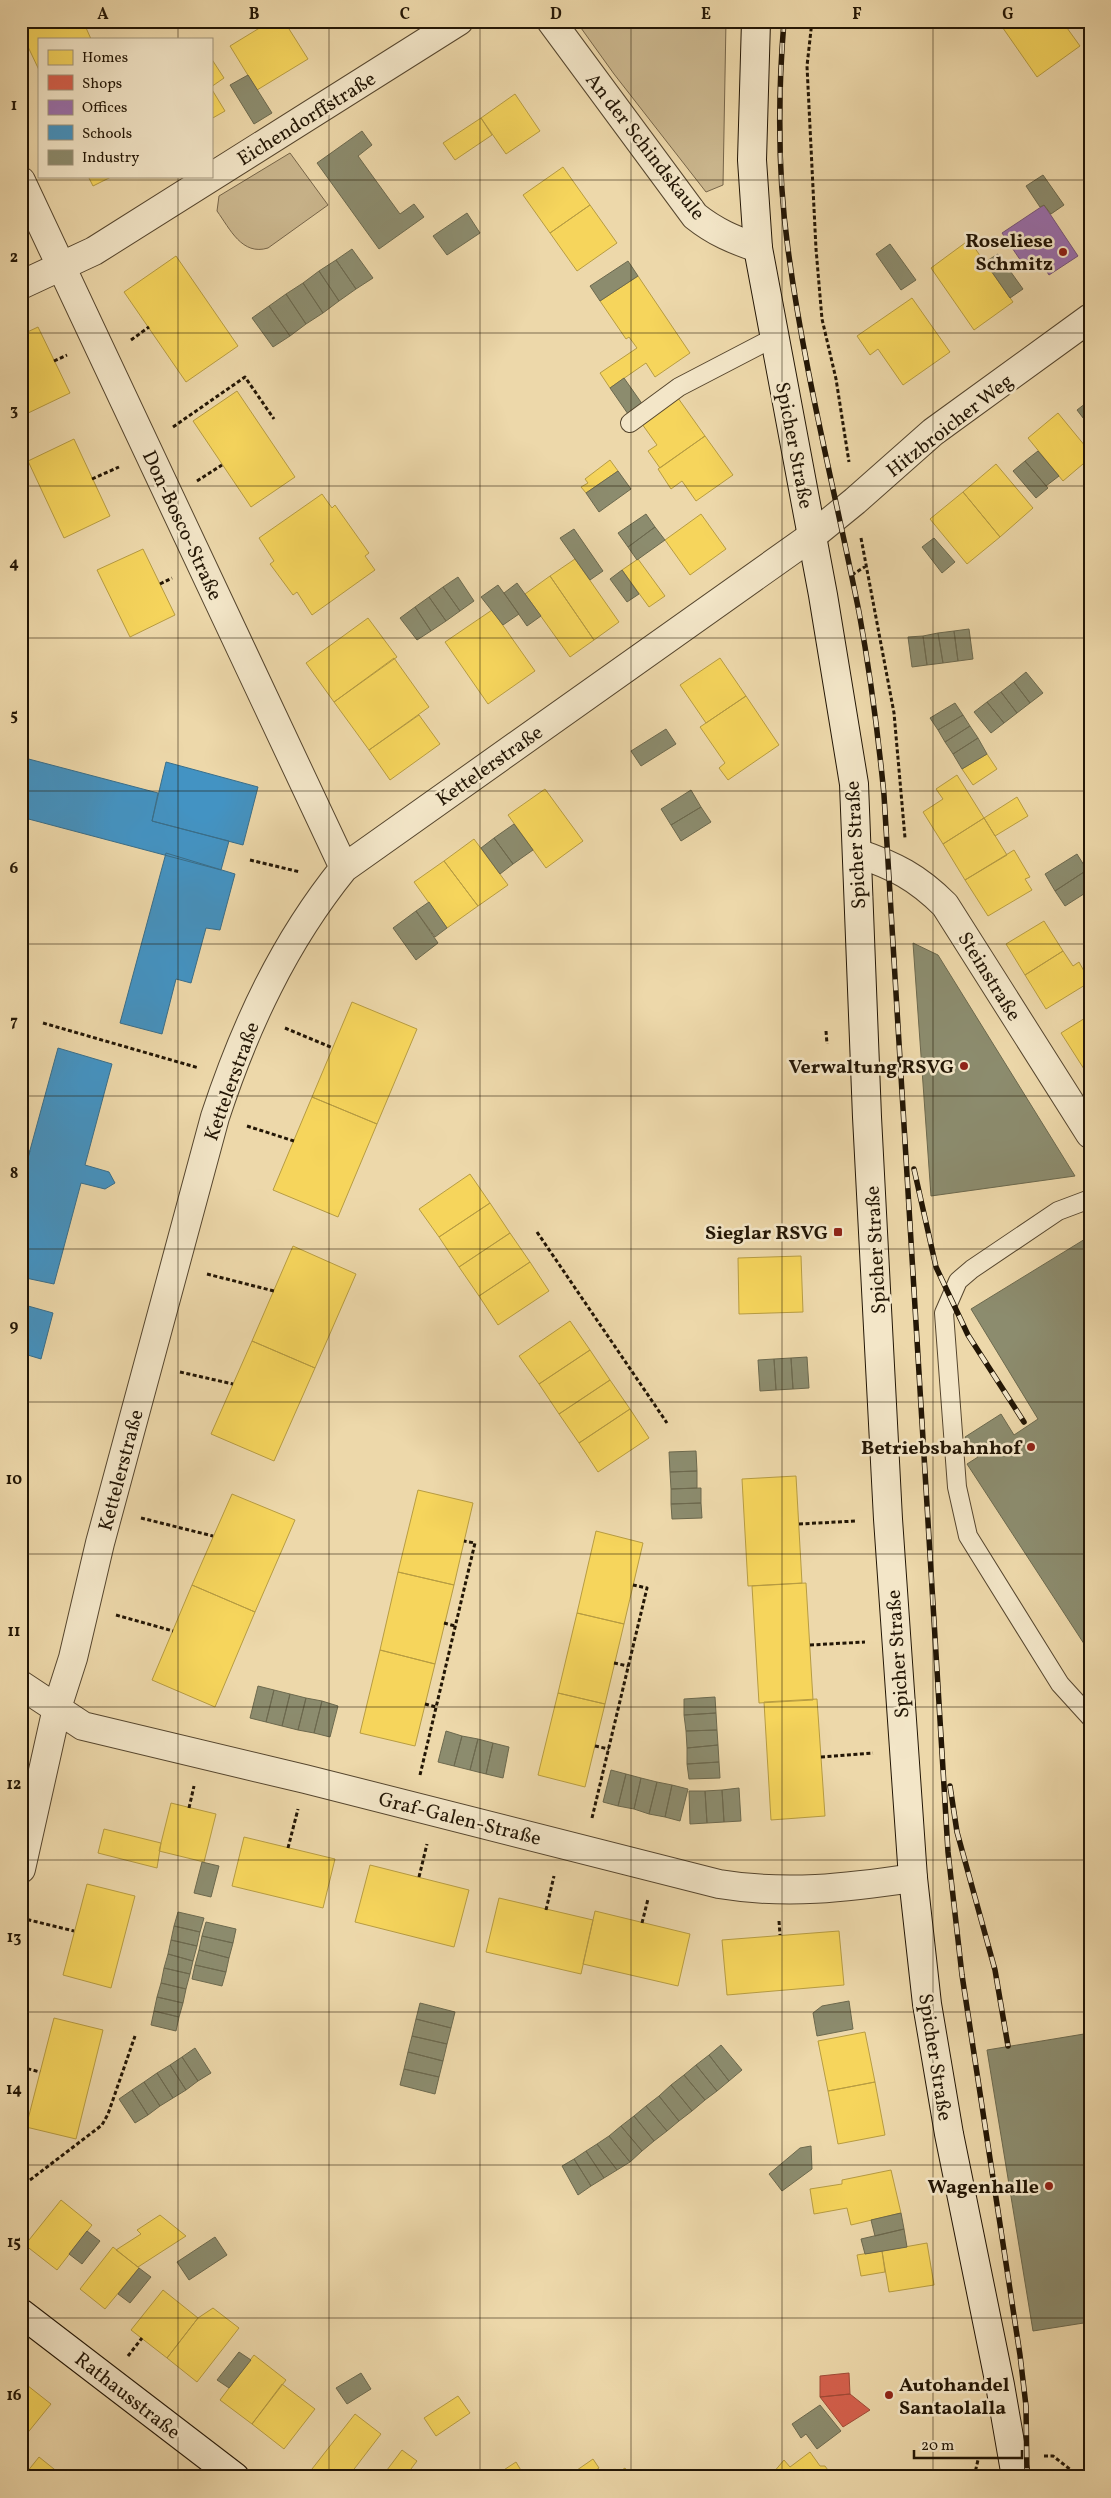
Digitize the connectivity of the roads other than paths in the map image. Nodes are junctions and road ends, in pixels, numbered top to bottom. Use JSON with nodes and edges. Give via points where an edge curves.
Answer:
{"nodes":[{"id":1,"x":459,"y":21,"type":"edge"},
{"id":2,"x":551,"y":21,"type":"edge"},
{"id":3,"x":756,"y":21,"type":"edge"},
{"id":4,"x":212,"y":177,"type":"edge"},
{"id":5,"x":211,"y":178,"type":"edge"},
{"id":6,"x":21,"y":181,"type":"edge"},
{"id":7,"x":758,"y":248,"type":"junction"},
{"id":8,"x":61,"y":268,"type":"junction"},
{"id":9,"x":21,"y":285,"type":"edge"},
{"id":10,"x":1090,"y":318,"type":"edge"},
{"id":11,"x":775,"y":337,"type":"junction"},
{"id":12,"x":630,"y":423,"type":"dead end"},
{"id":13,"x":812,"y":536,"type":"junction"},
{"id":14,"x":857,"y":854,"type":"junction"},
{"id":15,"x":344,"y":868,"type":"junction"},
{"id":16,"x":1090,"y":1134,"type":"edge"},
{"id":17,"x":1090,"y":1199,"type":"edge"},
{"id":18,"x":21,"y":1685,"type":"edge"},
{"id":19,"x":57,"y":1708,"type":"junction"},
{"id":20,"x":1090,"y":1717,"type":"edge"},
{"id":21,"x":21,"y":1869,"type":"edge"},
{"id":22,"x":913,"y":1878,"type":"junction"},
{"id":23,"x":21,"y":2313,"type":"edge"},
{"id":24,"x":235,"y":2477,"type":"edge"},
{"id":25,"x":1016,"y":2477,"type":"edge"}],
"edges":[{"from":1,"to":4,"type":"street","name":"Eichendorffstraße"},
{"from":2,"to":7,"type":"street","name":"An der Schindskaule","via":[[695,216],[711,229]]},
{"from":3,"to":7,"type":"street","name":"Spicher Straße","via":[[752,160]]},
{"from":5,"to":8,"type":"street","name":"Eichendorffstraße"},
{"from":6,"to":8,"type":"street","name":"Don-Bosco-Straße"},
{"from":7,"to":11,"type":"street","name":"Spicher Straße"},
{"from":8,"to":9,"type":"street","name":"Eichendorffstraße"},
{"from":8,"to":15,"type":"street","name":"Don-Bosco-Straße"},
{"from":10,"to":13,"type":"street","name":"Hitzbroicher Weg","via":[[933,432]]},
{"from":11,"to":12,"type":"lane","via":[[679,387]]},
{"from":11,"to":13,"type":"street","name":"Spicher Straße"},
{"from":13,"to":14,"type":"street","name":"Spicher Straße","via":[[854,784]]},
{"from":13,"to":15,"type":"street","name":"Kettelerstraße"},
{"from":14,"to":16,"type":"street","name":"Steinstraße","via":[[903,870],[925,885],[945,905]]},
{"from":14,"to":22,"type":"street","name":"Spicher Straße","via":[[888,1519]]},
{"from":15,"to":19,"type":"street","name":"Kettelerstraße","via":[[300,926],[275,969],[228,1076]]},
{"from":17,"to":20,"type":"lane","via":[[1058,1211],[972,1269],[958,1281],[944,1313],[957,1487],[968,1536],[1060,1684]]},
{"from":18,"to":19,"type":"street","name":"Graf-Galen-Straße"},
{"from":19,"to":21,"type":"street","name":"Kettelerstraße"},
{"from":19,"to":22,"type":"street","name":"Graf-Galen-Straße","via":[[83,1726],[719,1884],[752,1890],[842,1889]]},
{"from":22,"to":25,"type":"street","name":"Spicher Straße","via":[[927,2004],[949,2134]]},
{"from":23,"to":24,"type":"street","name":"Rathausstraße"}]}
